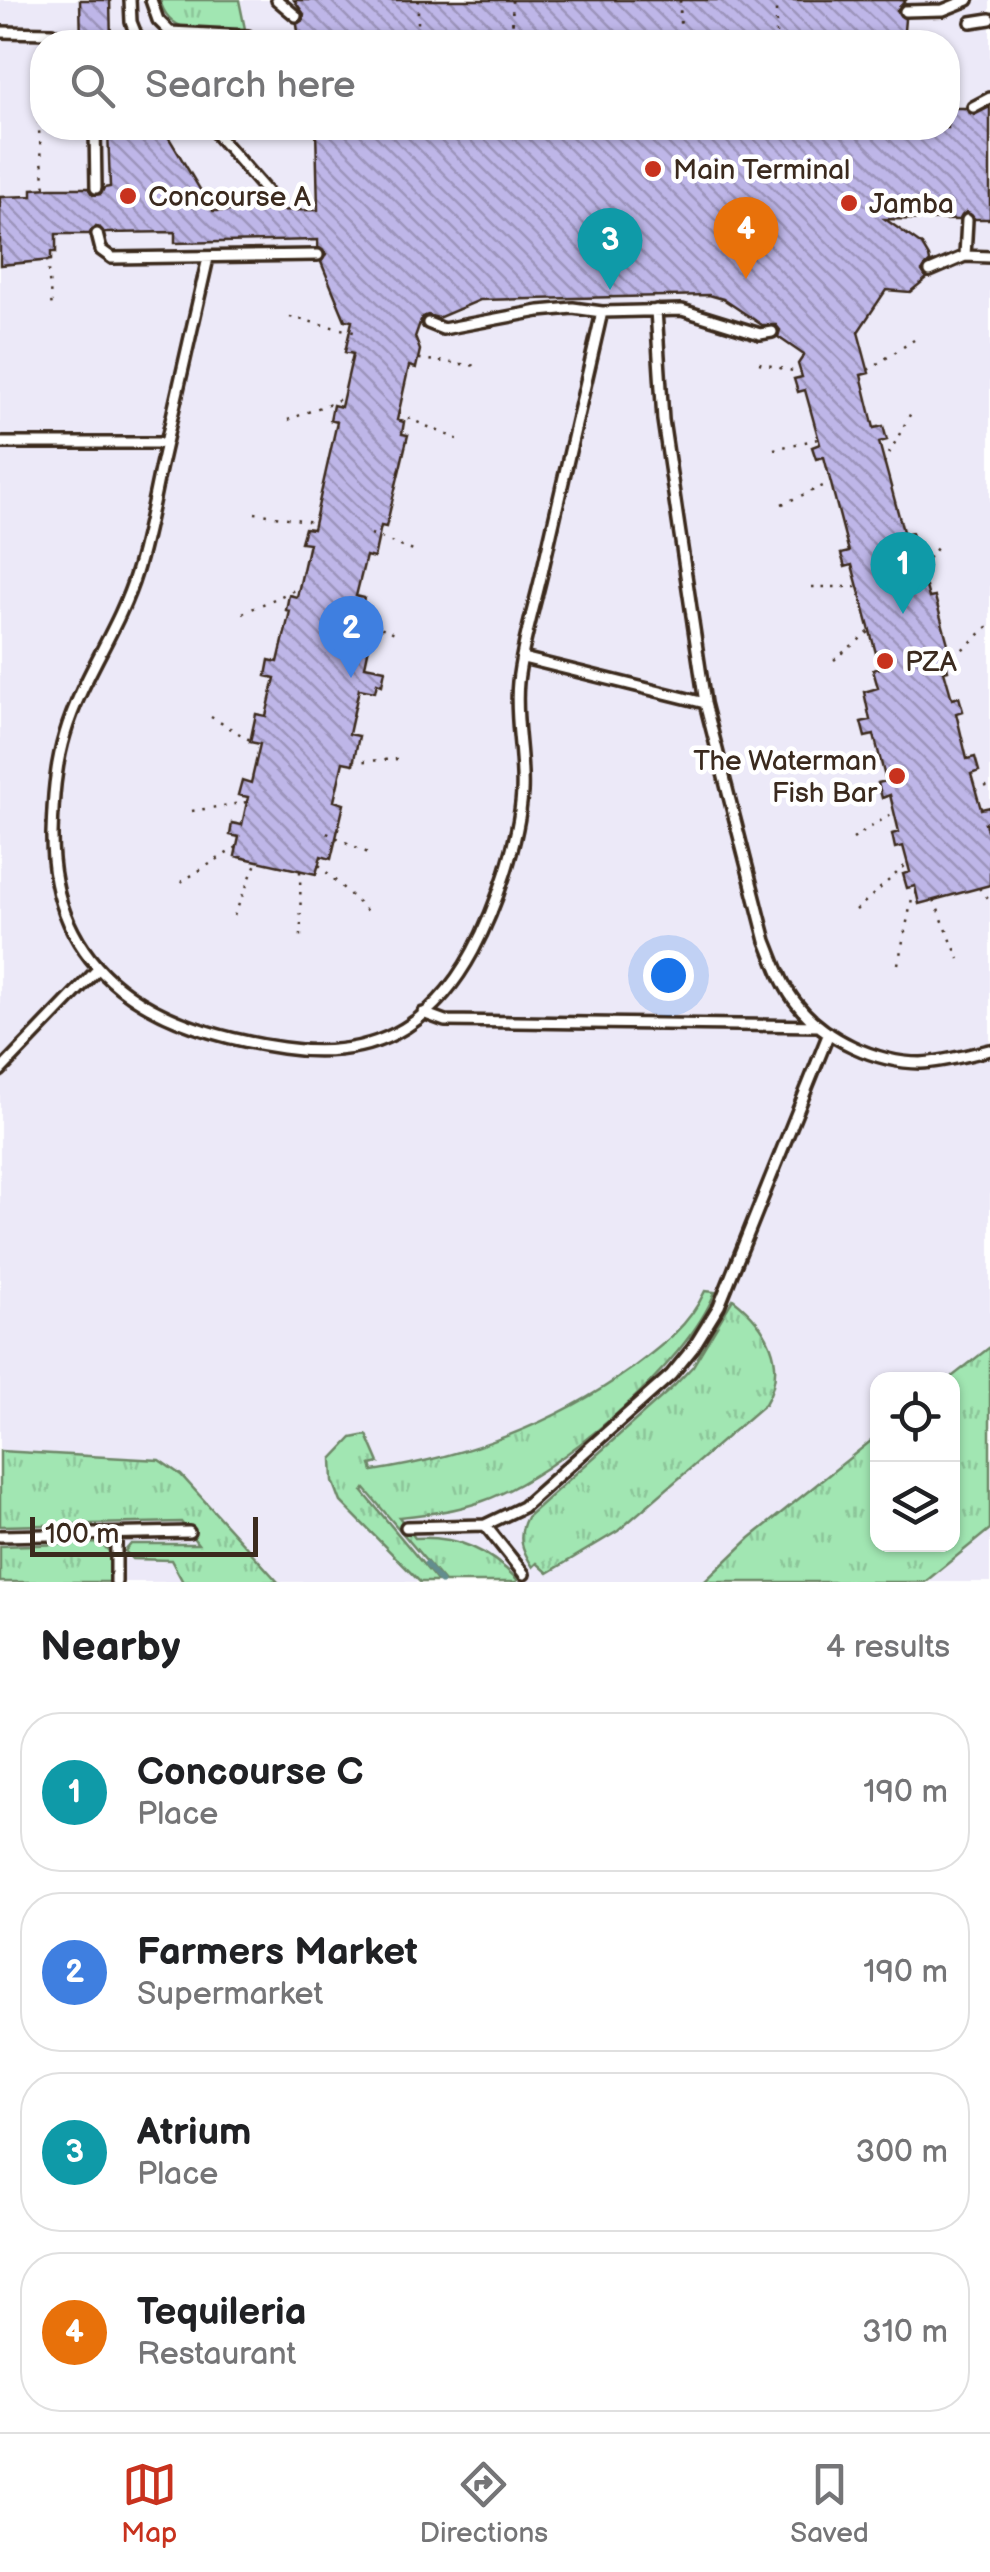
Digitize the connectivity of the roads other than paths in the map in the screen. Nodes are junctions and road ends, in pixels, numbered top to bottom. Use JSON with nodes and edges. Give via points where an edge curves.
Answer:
{"nodes":[{"id":1,"x":130,"y":0,"type":"edge"},
{"id":2,"x":151,"y":0,"type":"edge"},
{"id":3,"x":277,"y":0,"type":"edge"},
{"id":4,"x":968,"y":0,"type":"edge"},
{"id":5,"x":905,"y":12,"type":"dead end"},
{"id":6,"x":296,"y":16,"type":"dead end"},
{"id":7,"x":990,"y":19,"type":"edge"},
{"id":8,"x":971,"y":22,"type":"dead end"},
{"id":9,"x":135,"y":30,"type":"edge"},
{"id":10,"x":168,"y":30,"type":"edge"},
{"id":11,"x":0,"y":32,"type":"edge"},
{"id":12,"x":30,"y":33,"type":"edge"},
{"id":13,"x":990,"y":98,"type":"edge"},
{"id":14,"x":974,"y":107,"type":"dead end"},
{"id":15,"x":95,"y":140,"type":"edge"},
{"id":16,"x":222,"y":140,"type":"edge"},
{"id":17,"x":96,"y":188,"type":"dead end"},
{"id":18,"x":267,"y":192,"type":"dead end"},
{"id":19,"x":967,"y":220,"type":"dead end"},
{"id":20,"x":97,"y":234,"type":"dead end"},
{"id":21,"x":318,"y":255,"type":"dead end"},
{"id":22,"x":965,"y":256,"type":"junction"},
{"id":23,"x":990,"y":257,"type":"edge"},
{"id":24,"x":208,"y":258,"type":"junction"},
{"id":25,"x":930,"y":271,"type":"dead end"},
{"id":26,"x":656,"y":310,"type":"junction"},
{"id":27,"x":602,"y":312,"type":"junction"},
{"id":28,"x":428,"y":323,"type":"dead end"},
{"id":29,"x":772,"y":332,"type":"dead end"},
{"id":30,"x":166,"y":442,"type":"junction"},
{"id":31,"x":0,"y":443,"type":"edge"},
{"id":32,"x":523,"y":658,"type":"junction"},
{"id":33,"x":705,"y":703,"type":"junction"},
{"id":34,"x":97,"y":970,"type":"junction"},
{"id":35,"x":423,"y":1013,"type":"junction"},
{"id":36,"x":825,"y":1030,"type":"junction"},
{"id":37,"x":990,"y":1050,"type":"edge"},
{"id":38,"x":0,"y":1071,"type":"edge"},
{"id":39,"x":484,"y":1525,"type":"junction"},
{"id":40,"x":406,"y":1527,"type":"dead end"},
{"id":41,"x":188,"y":1532,"type":"dead end"},
{"id":42,"x":116,"y":1534,"type":"junction"},
{"id":43,"x":0,"y":1536,"type":"edge"},
{"id":44,"x":524,"y":1574,"type":"dead end"},
{"id":45,"x":116,"y":1582,"type":"edge"}],
"edges":[{"from":1,"to":9,"type":"lane"},
{"from":2,"to":10,"type":"lane"},
{"from":3,"to":6,"type":"lane"},
{"from":4,"to":5,"type":"lane","via":[[944,10]]},
{"from":7,"to":8,"type":"lane"},
{"from":11,"to":12,"type":"lane"},
{"from":13,"to":14,"type":"lane"},
{"from":15,"to":17,"type":"lane"},
{"from":16,"to":18,"type":"lane"},
{"from":19,"to":22,"type":"lane"},
{"from":20,"to":24,"type":"lane","via":[[100,250],[112,258]]},
{"from":21,"to":24,"type":"lane"},
{"from":22,"to":23,"type":"lane"},
{"from":22,"to":25,"type":"lane"},
{"from":24,"to":30,"type":"lane"},
{"from":26,"to":27,"type":"lane"},
{"from":26,"to":29,"type":"lane","via":[[695,312]]},
{"from":26,"to":33,"type":"lane","via":[[663,420]]},
{"from":27,"to":28,"type":"lane","via":[[539,311],[444,329]]},
{"from":27,"to":32,"type":"lane"},
{"from":30,"to":31,"type":"lane"},
{"from":30,"to":34,"type":"lane","via":[[136,576],[84,683],[58,764],[55,875],[69,926]]},
{"from":32,"to":33,"type":"lane"},
{"from":32,"to":35,"type":"lane","via":[[522,797],[497,897],[464,966]]},
{"from":33,"to":36,"type":"lane","via":[[766,941],[798,1005]]},
{"from":34,"to":35,"type":"lane","via":[[170,1019],[292,1050],[360,1049]]},
{"from":34,"to":38,"type":"lane"},
{"from":35,"to":36,"type":"lane","via":[[444,1022]]},
{"from":36,"to":37,"type":"lane","via":[[862,1050],[918,1063]]},
{"from":36,"to":39,"type":"lane","via":[[719,1306],[693,1348],[547,1486]]},
{"from":39,"to":40,"type":"lane"},
{"from":39,"to":44,"type":"lane"},
{"from":41,"to":42,"type":"lane"},
{"from":42,"to":43,"type":"lane"},
{"from":42,"to":45,"type":"lane"}]}
